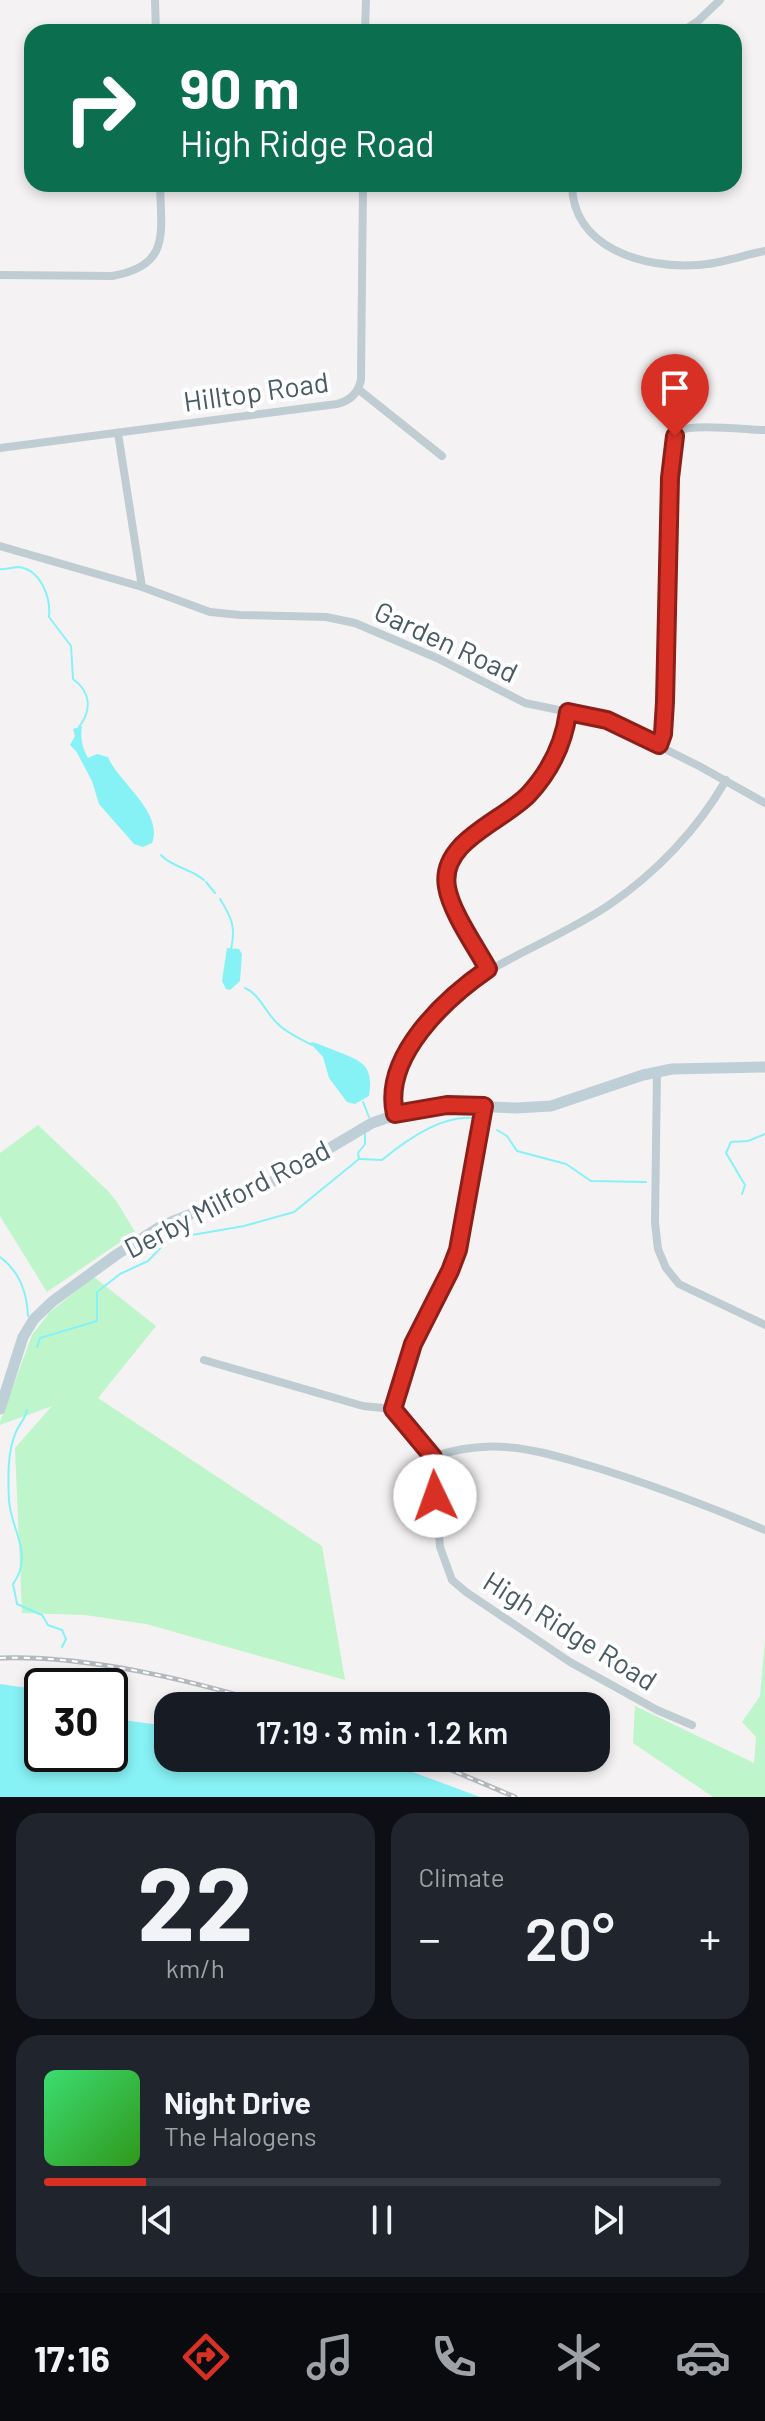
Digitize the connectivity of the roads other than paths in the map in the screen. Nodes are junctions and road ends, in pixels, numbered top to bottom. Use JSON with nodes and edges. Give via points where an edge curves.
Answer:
{"nodes":[{"id":1,"x":155,"y":0,"type":"edge"},
{"id":2,"x":366,"y":0,"type":"edge"},
{"id":3,"x":720,"y":0,"type":"edge"},
{"id":4,"x":156,"y":24,"type":"edge"},
{"id":5,"x":365,"y":24,"type":"edge"},
{"id":6,"x":693,"y":24,"type":"edge"},
{"id":7,"x":160,"y":192,"type":"edge"},
{"id":8,"x":363,"y":192,"type":"edge"},
{"id":9,"x":573,"y":192,"type":"edge"},
{"id":10,"x":765,"y":251,"type":"edge"},
{"id":11,"x":0,"y":275,"type":"edge"},
{"id":12,"x":358,"y":389,"type":"junction"},
{"id":13,"x":765,"y":430,"type":"edge"},
{"id":14,"x":118,"y":433,"type":"junction"},
{"id":15,"x":0,"y":448,"type":"edge"},
{"id":16,"x":442,"y":456,"type":"dead end"},
{"id":17,"x":0,"y":546,"type":"edge"},
{"id":18,"x":142,"y":587,"type":"junction"},
{"id":19,"x":568,"y":712,"type":"junction"},
{"id":20,"x":659,"y":745,"type":"junction"},
{"id":21,"x":726,"y":780,"type":"junction"},
{"id":22,"x":765,"y":803,"type":"edge"},
{"id":23,"x":488,"y":969,"type":"junction"},
{"id":24,"x":765,"y":1067,"type":"edge"},
{"id":25,"x":657,"y":1071,"type":"junction"},
{"id":26,"x":484,"y":1106,"type":"junction"},
{"id":27,"x":395,"y":1114,"type":"junction"},
{"id":28,"x":765,"y":1325,"type":"edge"},
{"id":29,"x":204,"y":1360,"type":"dead end"},
{"id":30,"x":0,"y":1409,"type":"edge"},
{"id":31,"x":393,"y":1409,"type":"junction"},
{"id":32,"x":433,"y":1457,"type":"junction"},
{"id":33,"x":765,"y":1530,"type":"edge"},
{"id":34,"x":692,"y":1725,"type":"dead end"}],
"edges":[{"from":1,"to":4,"type":"street"},
{"from":2,"to":5,"type":"street"},
{"from":3,"to":6,"type":"street"},
{"from":7,"to":11,"type":"street","via":[[161,234],[147,265],[112,276]]},
{"from":8,"to":12,"type":"street","name":"Hilltop Road"},
{"from":9,"to":10,"type":"street","via":[[583,226],[598,241],[625,253],[666,264],[698,265]]},
{"from":12,"to":14,"type":"street","name":"Hilltop Road","via":[[337,404]]},
{"from":12,"to":16,"type":"street"},
{"from":13,"to":20,"type":"street","via":[[693,428],[675,436]]},
{"from":14,"to":15,"type":"street","name":"Hilltop Road"},
{"from":14,"to":18,"type":"street"},
{"from":17,"to":18,"type":"street","name":"Garden Road"},
{"from":18,"to":19,"type":"street","name":"Garden Road","via":[[221,614],[342,619],[405,643],[525,703]]},
{"from":19,"to":20,"type":"street","name":"Garden Road","via":[[607,720]]},
{"from":19,"to":23,"type":"street","via":[[558,751],[542,777],[520,802],[460,848],[448,869],[451,898]]},
{"from":20,"to":21,"type":"street","name":"Garden Road"},
{"from":21,"to":22,"type":"street","name":"Garden Road"},
{"from":21,"to":23,"type":"street","via":[[706,812],[632,888],[577,925]]},
{"from":23,"to":27,"type":"street","via":[[450,998],[420,1033],[394,1082]]},
{"from":24,"to":25,"type":"main road","name":"Derby Milford Road"},
{"from":25,"to":26,"type":"main road","name":"Derby Milford Road","via":[[551,1106]]},
{"from":25,"to":28,"type":"street","via":[[655,1223],[666,1268],[679,1284]]},
{"from":26,"to":27,"type":"main road","name":"Derby Milford Road","via":[[447,1105]]},
{"from":26,"to":31,"type":"street","via":[[458,1250],[416,1335]]},
{"from":27,"to":30,"type":"main road","name":"Derby Milford Road","via":[[359,1129],[276,1180],[161,1226],[77,1283],[27,1329]]},
{"from":29,"to":31,"type":"street","via":[[363,1406]]},
{"from":31,"to":32,"type":"street"},
{"from":32,"to":33,"type":"street","via":[[491,1447],[547,1454],[627,1477]]},
{"from":32,"to":34,"type":"street","name":"High Ridge Road","via":[[440,1547],[452,1580],[570,1662]]}]}
